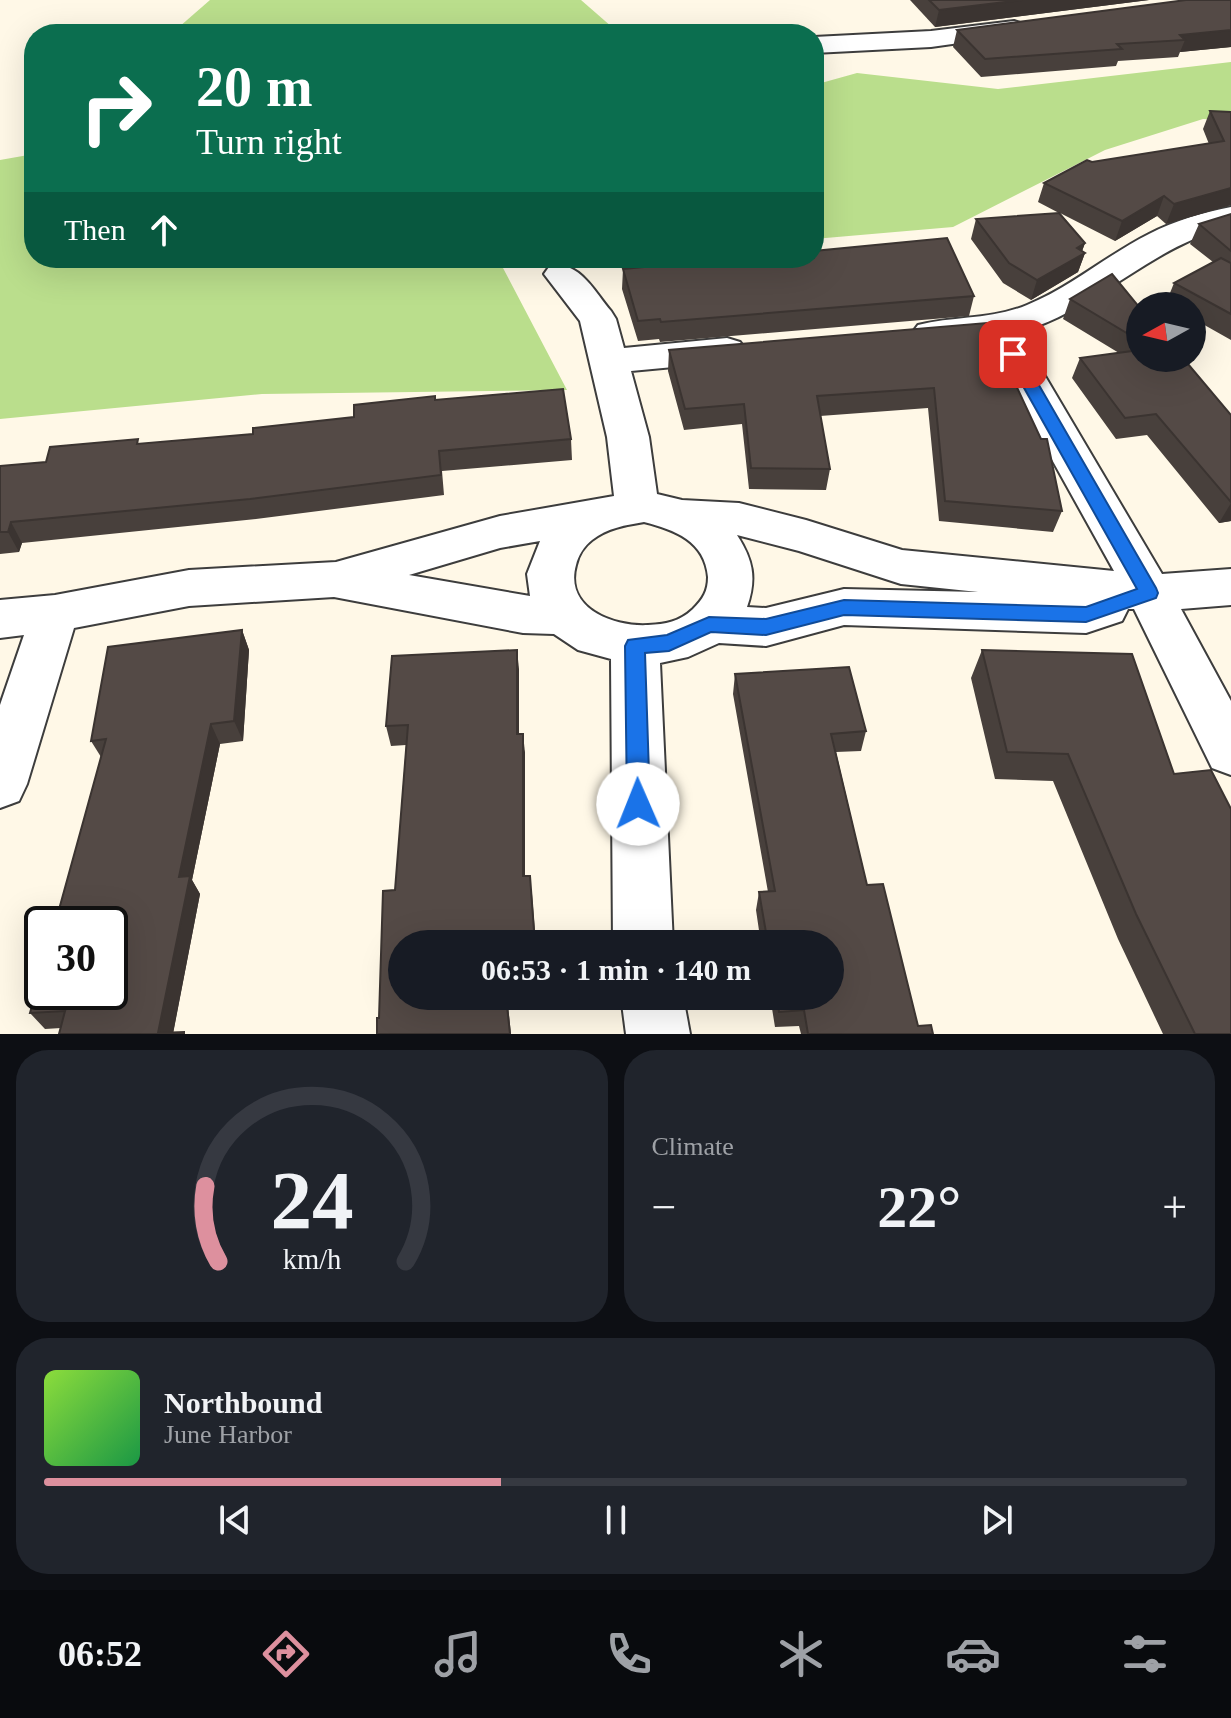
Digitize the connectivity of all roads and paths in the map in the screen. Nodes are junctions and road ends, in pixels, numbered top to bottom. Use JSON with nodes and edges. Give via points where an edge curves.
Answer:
{"nodes":[{"id":1,"x":1037,"y":26,"type":"edge"},
{"id":2,"x":824,"y":44,"type":"edge"},
{"id":3,"x":1231,"y":217,"type":"edge"},
{"id":4,"x":561,"y":274,"type":"dead end"},
{"id":5,"x":998,"y":328,"type":"junction"},
{"id":6,"x":890,"y":336,"type":"edge"},
{"id":7,"x":767,"y":346,"type":"edge"},
{"id":8,"x":610,"y":361,"type":"junction"},
{"id":9,"x":637,"y":506,"type":"junction"},
{"id":10,"x":685,"y":515,"type":"junction"},
{"id":11,"x":593,"y":516,"type":"junction"},
{"id":12,"x":334,"y":579,"type":"junction"},
{"id":13,"x":1231,"y":587,"type":"edge"},
{"id":14,"x":1149,"y":593,"type":"junction"},
{"id":15,"x":55,"y":613,"type":"junction"},
{"id":16,"x":567,"y":616,"type":"junction"},
{"id":17,"x":0,"y":619,"type":"edge"},
{"id":18,"x":709,"y":624,"type":"junction"},
{"id":19,"x":635,"y":646,"type":"junction"},
{"id":20,"x":1231,"y":752,"type":"edge"},
{"id":21,"x":0,"y":784,"type":"edge"},
{"id":22,"x":643,"y":930,"type":"edge"},
{"id":23,"x":654,"y":1010,"type":"edge"},
{"id":24,"x":658,"y":1034,"type":"edge"}],
"edges":[{"from":1,"to":2,"type":"street"},
{"from":3,"to":5,"type":"street","via":[[1162,239],[1051,308]]},
{"from":4,"to":8,"type":"street","via":[[598,319]]},
{"from":5,"to":6,"type":"street"},
{"from":5,"to":14,"type":"street"},
{"from":7,"to":8,"type":"street"},
{"from":8,"to":9,"type":"street"},
{"from":9,"to":10,"type":"street"},
{"from":9,"to":11,"type":"street"},
{"from":10,"to":14,"type":"street","via":[[739,519],[901,567]]},
{"from":10,"to":18,"type":"street","via":[[713,533],[732,562],[730,595]]},
{"from":11,"to":12,"type":"street","via":[[500,532]]},
{"from":11,"to":16,"type":"street","via":[[572,528],[552,555],[550,586]]},
{"from":12,"to":15,"type":"street","via":[[189,588]]},
{"from":12,"to":16,"type":"street","via":[[523,614]]},
{"from":13,"to":14,"type":"street"},
{"from":14,"to":18,"type":"street","via":[[1086,614],[844,607],[766,627]]},
{"from":14,"to":20,"type":"street"},
{"from":15,"to":17,"type":"street"},
{"from":15,"to":21,"type":"street"},
{"from":16,"to":19,"type":"street","via":[[602,638]]},
{"from":18,"to":19,"type":"street","via":[[669,643]]},
{"from":19,"to":22,"type":"street"},
{"from":23,"to":24,"type":"street"}]}
